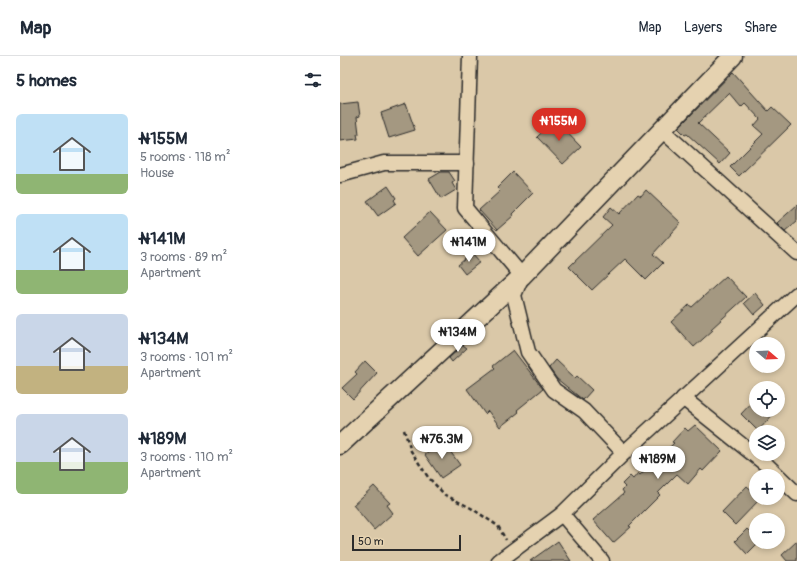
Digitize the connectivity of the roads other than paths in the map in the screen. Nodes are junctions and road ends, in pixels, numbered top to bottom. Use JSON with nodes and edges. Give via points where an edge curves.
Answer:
{"nodes":[{"id":1,"x":470,"y":56,"type":"edge"},
{"id":2,"x":733,"y":56,"type":"edge"},
{"id":3,"x":662,"y":130,"type":"junction"},
{"id":4,"x":467,"y":163,"type":"junction"},
{"id":5,"x":340,"y":174,"type":"edge"},
{"id":6,"x":797,"y":253,"type":"edge"},
{"id":7,"x":522,"y":276,"type":"junction"},
{"id":8,"x":797,"y":294,"type":"edge"},
{"id":9,"x":683,"y":398,"type":"junction"},
{"id":10,"x":340,"y":445,"type":"edge"},
{"id":11,"x":624,"y":453,"type":"junction"},
{"id":12,"x":797,"y":494,"type":"edge"},
{"id":13,"x":562,"y":514,"type":"junction"},
{"id":14,"x":499,"y":561,"type":"edge"},
{"id":15,"x":602,"y":561,"type":"edge"}],
"edges":[{"from":1,"to":4,"type":"street"},
{"from":2,"to":3,"type":"street"},
{"from":3,"to":6,"type":"street"},
{"from":3,"to":7,"type":"street"},
{"from":4,"to":5,"type":"street","via":[[384,163]]},
{"from":4,"to":7,"type":"street","via":[[465,208]]},
{"from":7,"to":10,"type":"street"},
{"from":7,"to":11,"type":"street","via":[[514,296],[528,352],[554,390],[584,411]]},
{"from":8,"to":9,"type":"street"},
{"from":9,"to":11,"type":"street"},
{"from":9,"to":12,"type":"street","via":[[768,466]]},
{"from":11,"to":13,"type":"street"},
{"from":13,"to":14,"type":"street"},
{"from":13,"to":15,"type":"street"}]}
